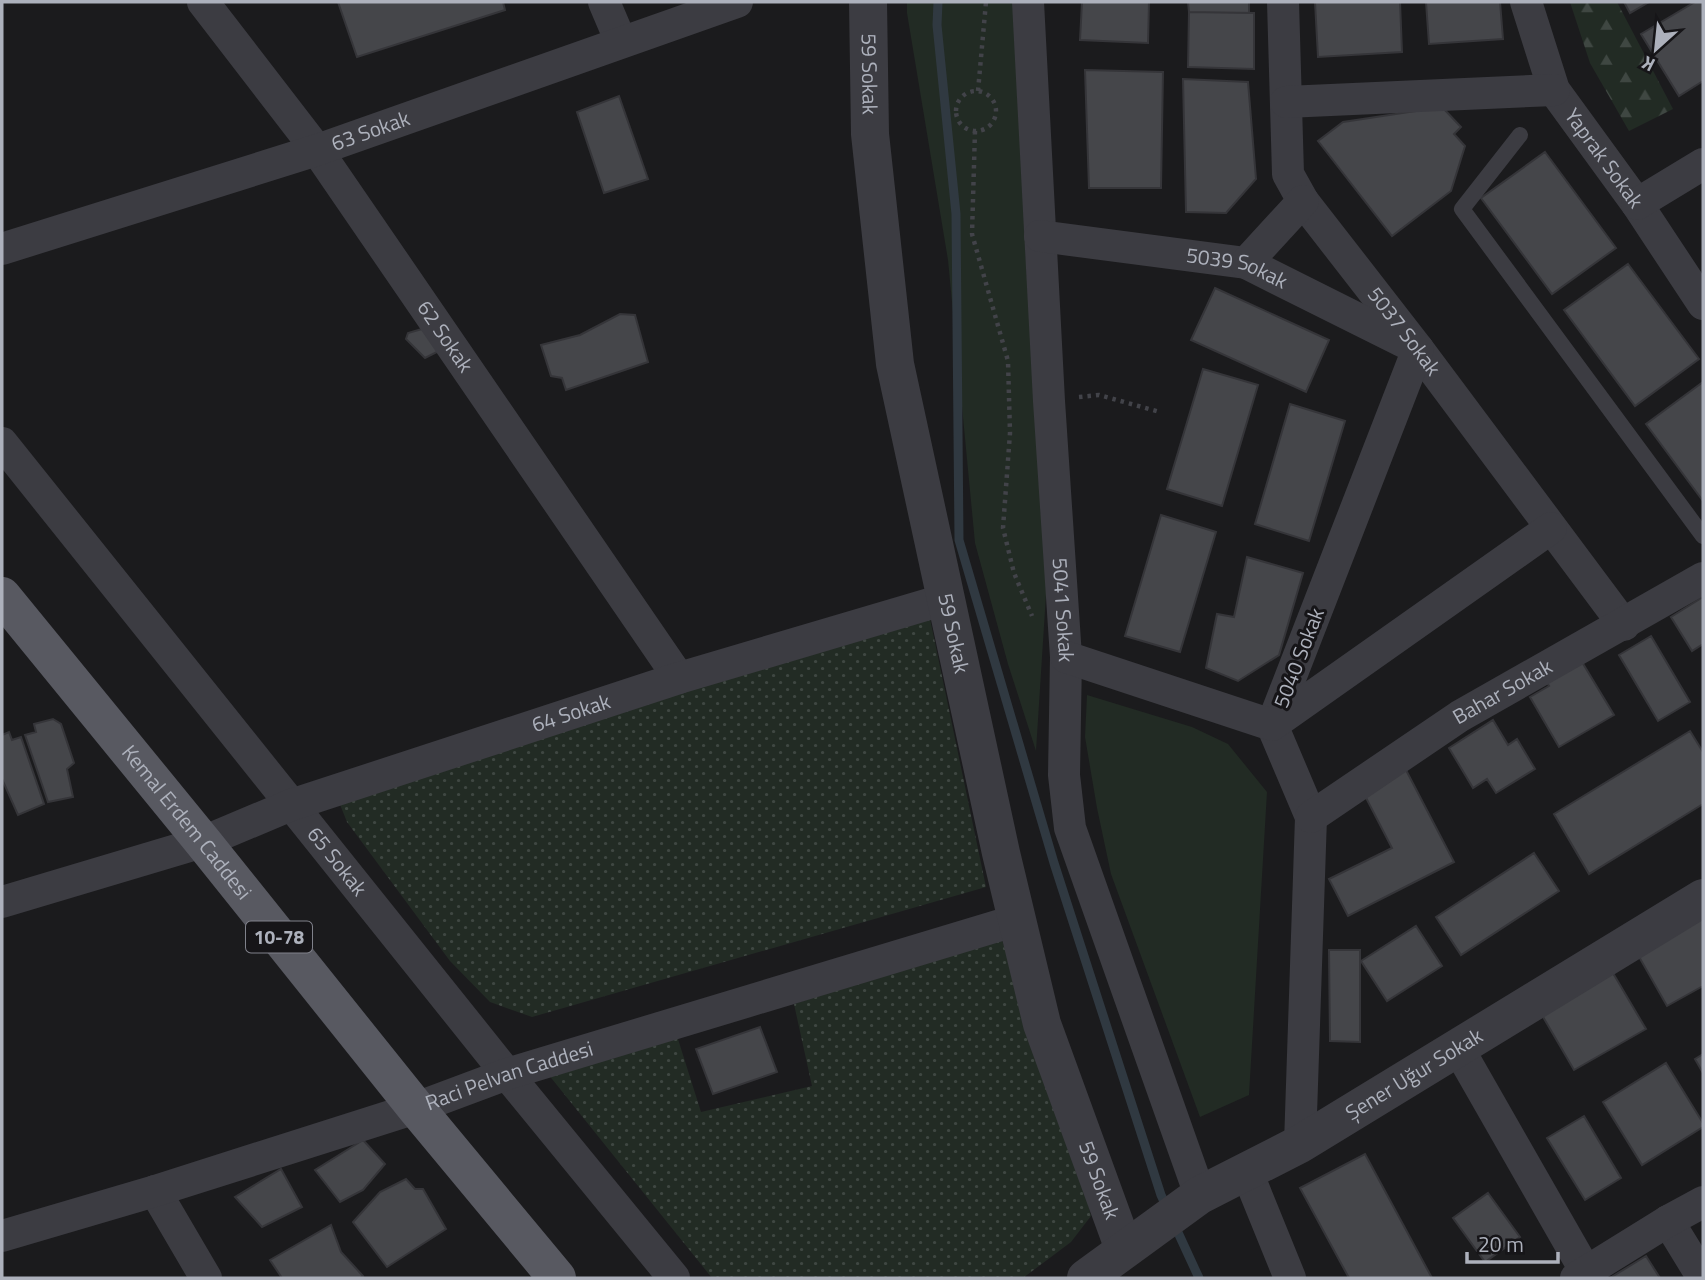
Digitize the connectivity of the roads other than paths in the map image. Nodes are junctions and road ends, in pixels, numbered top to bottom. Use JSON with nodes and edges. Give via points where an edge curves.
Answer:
{"nodes":[{"id":1,"x":204,"y":2,"type":"edge"},
{"id":2,"x":604,"y":2,"type":"edge"},
{"id":3,"x":737,"y":2,"type":"edge"},
{"id":4,"x":868,"y":2,"type":"edge"},
{"id":5,"x":1028,"y":2,"type":"edge"},
{"id":6,"x":1283,"y":2,"type":"edge"},
{"id":7,"x":1526,"y":2,"type":"edge"},
{"id":8,"x":621,"y":42,"type":"junction"},
{"id":9,"x":1555,"y":90,"type":"junction"},
{"id":10,"x":1286,"y":102,"type":"junction"},
{"id":11,"x":1520,"y":135,"type":"dead end"},
{"id":12,"x":317,"y":150,"type":"junction"},
{"id":13,"x":1703,"y":164,"type":"edge"},
{"id":14,"x":1303,"y":201,"type":"junction"},
{"id":15,"x":1637,"y":204,"type":"junction"},
{"id":16,"x":1040,"y":236,"type":"junction"},
{"id":17,"x":2,"y":249,"type":"edge"},
{"id":18,"x":1247,"y":263,"type":"junction"},
{"id":19,"x":1703,"y":304,"type":"edge"},
{"id":20,"x":1418,"y":349,"type":"junction"},
{"id":21,"x":2,"y":443,"type":"edge"},
{"id":22,"x":1552,"y":528,"type":"junction"},
{"id":23,"x":1703,"y":536,"type":"edge"},
{"id":24,"x":1703,"y":578,"type":"edge"},
{"id":25,"x":2,"y":596,"type":"edge"},
{"id":26,"x":946,"y":599,"type":"junction"},
{"id":27,"x":1624,"y":625,"type":"junction"},
{"id":28,"x":1066,"y":657,"type":"junction"},
{"id":29,"x":679,"y":678,"type":"junction"},
{"id":30,"x":1272,"y":725,"type":"junction"},
{"id":31,"x":291,"y":805,"type":"junction"},
{"id":32,"x":1311,"y":817,"type":"junction"},
{"id":33,"x":203,"y":842,"type":"junction"},
{"id":34,"x":1703,"y":898,"type":"edge"},
{"id":35,"x":2,"y":902,"type":"edge"},
{"id":36,"x":1017,"y":920,"type":"junction"},
{"id":37,"x":1458,"y":1048,"type":"junction"},
{"id":38,"x":507,"y":1074,"type":"junction"},
{"id":39,"x":416,"y":1108,"type":"junction"},
{"id":40,"x":1300,"y":1144,"type":"junction"},
{"id":41,"x":1248,"y":1172,"type":"junction"},
{"id":42,"x":155,"y":1192,"type":"junction"},
{"id":43,"x":1200,"y":1195,"type":"junction"},
{"id":44,"x":1703,"y":1202,"type":"edge"},
{"id":45,"x":1668,"y":1222,"type":"junction"},
{"id":46,"x":2,"y":1236,"type":"edge"},
{"id":47,"x":1124,"y":1249,"type":"junction"},
{"id":48,"x":1581,"y":1275,"type":"edge"},
{"id":49,"x":206,"y":1278,"type":"edge"},
{"id":50,"x":556,"y":1278,"type":"edge"},
{"id":51,"x":674,"y":1278,"type":"edge"},
{"id":52,"x":1086,"y":1278,"type":"edge"},
{"id":53,"x":1290,"y":1278,"type":"edge"},
{"id":54,"x":1703,"y":1278,"type":"edge"}],
"edges":[{"from":1,"to":12,"type":"street","name":"62 Sokak"},
{"from":2,"to":8,"type":"street"},
{"from":3,"to":8,"type":"street","name":"63 Sokak"},
{"from":4,"to":26,"type":"street","name":"59 Sokak","via":[[870,134],[895,364]]},
{"from":5,"to":16,"type":"street","name":"5041 Sokak"},
{"from":6,"to":10,"type":"street","name":"5037 Sokak"},
{"from":7,"to":9,"type":"street","name":"Yaprak Sokak"},
{"from":8,"to":12,"type":"street","name":"63 Sokak"},
{"from":9,"to":10,"type":"street"},
{"from":9,"to":15,"type":"street","name":"Yaprak Sokak"},
{"from":10,"to":14,"type":"street","name":"5037 Sokak","via":[[1288,174]]},
{"from":11,"to":23,"type":"lane","via":[[1462,209]]},
{"from":12,"to":17,"type":"street","name":"63 Sokak"},
{"from":12,"to":29,"type":"street","name":"62 Sokak"},
{"from":13,"to":15,"type":"street"},
{"from":14,"to":18,"type":"street"},
{"from":14,"to":20,"type":"street","name":"5037 Sokak"},
{"from":15,"to":19,"type":"street","name":"Yaprak Sokak"},
{"from":16,"to":18,"type":"street","name":"5039 Sokak"},
{"from":16,"to":28,"type":"street","name":"5041 Sokak"},
{"from":18,"to":20,"type":"street","name":"5039 Sokak"},
{"from":20,"to":22,"type":"street","name":"5037 Sokak"},
{"from":20,"to":30,"type":"street","name":"5040 Sokak"},
{"from":21,"to":31,"type":"street","name":"65 Sokak"},
{"from":22,"to":27,"type":"street","name":"5037 Sokak"},
{"from":22,"to":30,"type":"street"},
{"from":24,"to":27,"type":"street","name":"Bahar Sokak"},
{"from":25,"to":33,"type":"main road","name":"Kemal Erdem Caddesi","number":"10-78"},
{"from":26,"to":29,"type":"street","name":"64 Sokak"},
{"from":26,"to":36,"type":"street","name":"59 Sokak"},
{"from":27,"to":32,"type":"street","name":"Bahar Sokak","via":[[1460,716]]},
{"from":28,"to":30,"type":"street"},
{"from":28,"to":43,"type":"street","name":"5041 Sokak","via":[[1064,775],[1070,828]]},
{"from":29,"to":31,"type":"street","name":"64 Sokak"},
{"from":30,"to":32,"type":"street","name":"5040 Sokak"},
{"from":31,"to":33,"type":"street","name":"64 Sokak"},
{"from":31,"to":38,"type":"street","name":"65 Sokak"},
{"from":32,"to":40,"type":"street","name":"5040 Sokak"},
{"from":33,"to":35,"type":"street","name":"64 Sokak"},
{"from":33,"to":39,"type":"main road","name":"Kemal Erdem Caddesi","number":"10-78"},
{"from":34,"to":37,"type":"street","name":"Şener Uğur Sokak"},
{"from":36,"to":38,"type":"street","name":"Raci Pelvan Caddesi"},
{"from":36,"to":47,"type":"street","name":"59 Sokak","via":[[1042,1024]]},
{"from":37,"to":40,"type":"street","name":"Şener Uğur Sokak"},
{"from":37,"to":48,"type":"street"},
{"from":38,"to":39,"type":"street","name":"Raci Pelvan Caddesi"},
{"from":38,"to":51,"type":"street","name":"65 Sokak"},
{"from":39,"to":42,"type":"street","name":"Raci Pelvan Caddesi"},
{"from":39,"to":50,"type":"main road","name":"Kemal Erdem Caddesi","number":"10-78"},
{"from":40,"to":41,"type":"street","name":"Şener Uğur Sokak"},
{"from":41,"to":43,"type":"street","name":"Şener Uğur Sokak"},
{"from":41,"to":53,"type":"street"},
{"from":42,"to":46,"type":"street","name":"Raci Pelvan Caddesi"},
{"from":42,"to":49,"type":"street"},
{"from":43,"to":47,"type":"street","name":"Şener Uğur Sokak"},
{"from":44,"to":45,"type":"street"},
{"from":45,"to":48,"type":"street"},
{"from":45,"to":54,"type":"street"},
{"from":47,"to":52,"type":"street","name":"Şener Uğur Sokak"}]}
